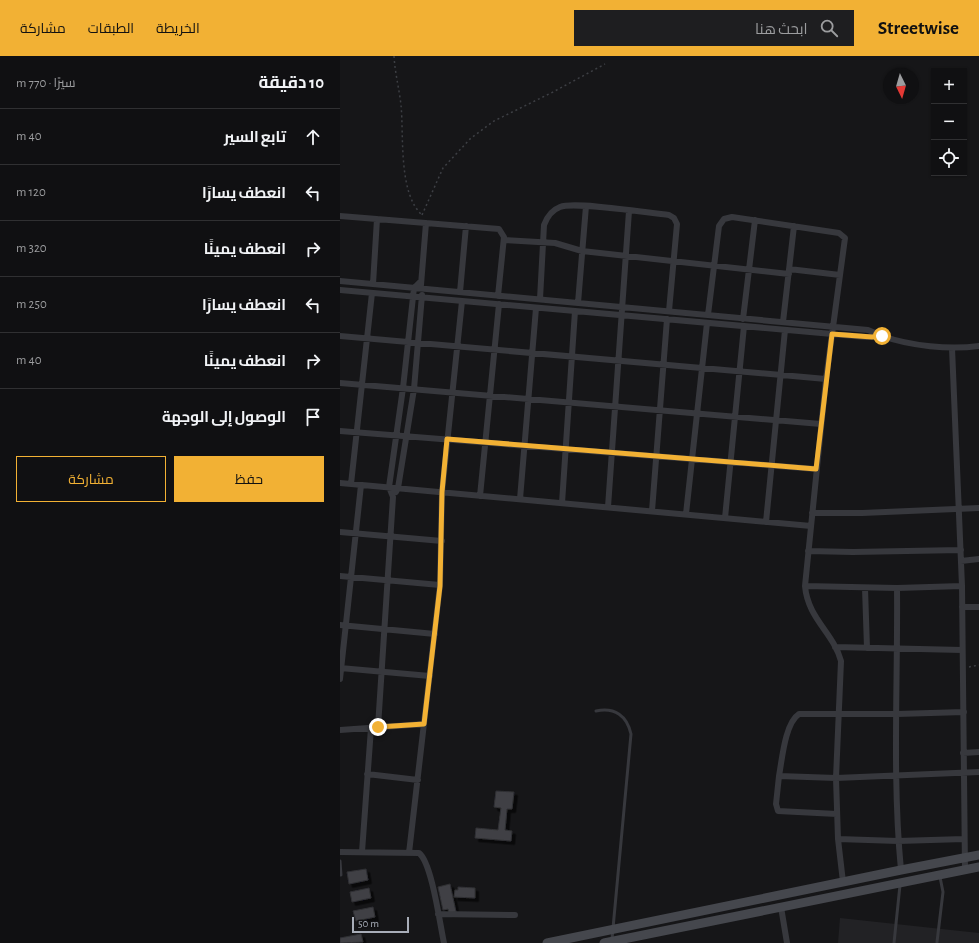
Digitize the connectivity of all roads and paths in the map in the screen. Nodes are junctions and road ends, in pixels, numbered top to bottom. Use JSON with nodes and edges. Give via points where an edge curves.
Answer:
{"nodes":[{"id":1,"x":394,"y":56,"type":"edge"},
{"id":2,"x":605,"y":64,"type":"dead end"},
{"id":3,"x":586,"y":206,"type":"junction"},
{"id":4,"x":629,"y":211,"type":"junction"},
{"id":5,"x":340,"y":216,"type":"edge"},
{"id":6,"x":377,"y":219,"type":"junction"},
{"id":7,"x":755,"y":220,"type":"junction"},
{"id":8,"x":426,"y":223,"type":"junction"},
{"id":9,"x":466,"y":226,"type":"junction"},
{"id":10,"x":794,"y":226,"type":"junction"},
{"id":11,"x":504,"y":240,"type":"junction"},
{"id":12,"x":542,"y":242,"type":"junction"},
{"id":13,"x":582,"y":251,"type":"junction"},
{"id":14,"x":625,"y":255,"type":"junction"},
{"id":15,"x":674,"y":260,"type":"junction"},
{"id":16,"x":714,"y":265,"type":"junction"},
{"id":17,"x":749,"y":269,"type":"junction"},
{"id":18,"x":789,"y":271,"type":"junction"},
{"id":19,"x":840,"y":275,"type":"junction"},
{"id":20,"x":340,"y":281,"type":"edge"},
{"id":21,"x":420,"y":282,"type":"junction"},
{"id":22,"x":372,"y":284,"type":"junction"},
{"id":23,"x":414,"y":288,"type":"junction"},
{"id":24,"x":423,"y":289,"type":"junction"},
{"id":25,"x":340,"y":290,"type":"edge"},
{"id":26,"x":460,"y":292,"type":"junction"},
{"id":27,"x":372,"y":293,"type":"junction"},
{"id":28,"x":498,"y":296,"type":"junction"},
{"id":29,"x":414,"y":297,"type":"junction"},
{"id":30,"x":422,"y":298,"type":"junction"},
{"id":31,"x":540,"y":300,"type":"junction"},
{"id":32,"x":462,"y":301,"type":"junction"},
{"id":33,"x":578,"y":303,"type":"junction"},
{"id":34,"x":499,"y":304,"type":"junction"},
{"id":35,"x":621,"y":307,"type":"junction"},
{"id":36,"x":536,"y":308,"type":"junction"},
{"id":37,"x":575,"y":311,"type":"junction"},
{"id":38,"x":669,"y":311,"type":"junction"},
{"id":39,"x":620,"y":315,"type":"junction"},
{"id":40,"x":708,"y":315,"type":"junction"},
{"id":41,"x":743,"y":318,"type":"junction"},
{"id":42,"x":667,"y":319,"type":"junction"},
{"id":43,"x":784,"y":322,"type":"junction"},
{"id":44,"x":707,"y":323,"type":"junction"},
{"id":45,"x":744,"y":326,"type":"junction"},
{"id":46,"x":833,"y":327,"type":"junction"},
{"id":47,"x":785,"y":330,"type":"junction"},
{"id":48,"x":832,"y":334,"type":"junction"},
{"id":49,"x":340,"y":336,"type":"edge"},
{"id":50,"x":882,"y":336,"type":"junction"},
{"id":51,"x":367,"y":339,"type":"junction"},
{"id":52,"x":409,"y":342,"type":"junction"},
{"id":53,"x":419,"y":343,"type":"junction"},
{"id":54,"x":979,"y":346,"type":"edge"},
{"id":55,"x":457,"y":347,"type":"junction"},
{"id":56,"x":952,"y":348,"type":"junction"},
{"id":57,"x":495,"y":350,"type":"junction"},
{"id":58,"x":532,"y":353,"type":"junction"},
{"id":59,"x":572,"y":357,"type":"junction"},
{"id":60,"x":618,"y":361,"type":"junction"},
{"id":61,"x":663,"y":365,"type":"junction"},
{"id":62,"x":702,"y":368,"type":"junction"},
{"id":63,"x":739,"y":372,"type":"junction"},
{"id":64,"x":780,"y":375,"type":"junction"},
{"id":65,"x":826,"y":379,"type":"junction"},
{"id":66,"x":340,"y":383,"type":"edge"},
{"id":67,"x":362,"y":385,"type":"junction"},
{"id":68,"x":404,"y":388,"type":"junction"},
{"id":69,"x":414,"y":389,"type":"junction"},
{"id":70,"x":452,"y":392,"type":"junction"},
{"id":71,"x":490,"y":396,"type":"junction"},
{"id":72,"x":528,"y":399,"type":"junction"},
{"id":73,"x":569,"y":403,"type":"junction"},
{"id":74,"x":614,"y":407,"type":"junction"},
{"id":75,"x":660,"y":410,"type":"junction"},
{"id":76,"x":697,"y":414,"type":"junction"},
{"id":77,"x":735,"y":417,"type":"junction"},
{"id":78,"x":776,"y":420,"type":"junction"},
{"id":79,"x":821,"y":424,"type":"junction"},
{"id":80,"x":340,"y":431,"type":"edge"},
{"id":81,"x":356,"y":432,"type":"junction"},
{"id":82,"x":397,"y":435,"type":"junction"},
{"id":83,"x":407,"y":436,"type":"junction"},
{"id":84,"x":447,"y":439,"type":"junction"},
{"id":85,"x":486,"y":442,"type":"junction"},
{"id":86,"x":525,"y":446,"type":"junction"},
{"id":87,"x":566,"y":449,"type":"junction"},
{"id":88,"x":611,"y":452,"type":"junction"},
{"id":89,"x":656,"y":456,"type":"junction"},
{"id":90,"x":692,"y":459,"type":"junction"},
{"id":91,"x":730,"y":462,"type":"junction"},
{"id":92,"x":771,"y":465,"type":"junction"},
{"id":93,"x":816,"y":469,"type":"junction"},
{"id":94,"x":340,"y":483,"type":"edge"},
{"id":95,"x":350,"y":484,"type":"junction"},
{"id":96,"x":361,"y":485,"type":"junction"},
{"id":97,"x":389,"y":487,"type":"junction"},
{"id":98,"x":398,"y":488,"type":"junction"},
{"id":99,"x":442,"y":492,"type":"junction"},
{"id":100,"x":480,"y":496,"type":"junction"},
{"id":101,"x":393,"y":497,"type":"junction"},
{"id":102,"x":520,"y":499,"type":"junction"},
{"id":103,"x":562,"y":503,"type":"junction"},
{"id":104,"x":608,"y":507,"type":"junction"},
{"id":105,"x":979,"y":508,"type":"edge"},
{"id":106,"x":959,"y":510,"type":"junction"},
{"id":107,"x":652,"y":511,"type":"junction"},
{"id":108,"x":812,"y":513,"type":"junction"},
{"id":109,"x":686,"y":514,"type":"junction"},
{"id":110,"x":725,"y":518,"type":"junction"},
{"id":111,"x":766,"y":522,"type":"junction"},
{"id":112,"x":810,"y":526,"type":"junction"},
{"id":113,"x":340,"y":532,"type":"edge"},
{"id":114,"x":355,"y":533,"type":"junction"},
{"id":115,"x":391,"y":536,"type":"junction"},
{"id":116,"x":442,"y":541,"type":"junction"},
{"id":117,"x":961,"y":550,"type":"junction"},
{"id":118,"x":808,"y":551,"type":"junction"},
{"id":119,"x":979,"y":559,"type":"edge"},
{"id":120,"x":962,"y":562,"type":"junction"},
{"id":121,"x":340,"y":576,"type":"edge"},
{"id":122,"x":351,"y":577,"type":"junction"},
{"id":123,"x":388,"y":581,"type":"junction"},
{"id":124,"x":440,"y":586,"type":"junction"},
{"id":125,"x":805,"y":586,"type":"junction"},
{"id":126,"x":962,"y":586,"type":"junction"},
{"id":127,"x":866,"y":588,"type":"junction"},
{"id":128,"x":897,"y":588,"type":"junction"},
{"id":129,"x":962,"y":607,"type":"junction"},
{"id":130,"x":979,"y":607,"type":"edge"},
{"id":131,"x":343,"y":625,"type":"edge"},
{"id":132,"x":386,"y":629,"type":"junction"},
{"id":133,"x":435,"y":634,"type":"junction"},
{"id":134,"x":835,"y":647,"type":"junction"},
{"id":135,"x":867,"y":648,"type":"junction"},
{"id":136,"x":897,"y":649,"type":"junction"},
{"id":137,"x":962,"y":650,"type":"junction"},
{"id":138,"x":979,"y":665,"type":"edge"},
{"id":139,"x":341,"y":668,"type":"edge"},
{"id":140,"x":963,"y":668,"type":"junction"},
{"id":141,"x":383,"y":672,"type":"junction"},
{"id":142,"x":430,"y":676,"type":"junction"},
{"id":143,"x":340,"y":679,"type":"edge"},
{"id":144,"x":596,"y":711,"type":"dead end"},
{"id":145,"x":964,"y":712,"type":"junction"},
{"id":146,"x":840,"y":713,"type":"junction"},
{"id":147,"x":897,"y":714,"type":"junction"},
{"id":148,"x":424,"y":724,"type":"junction"},
{"id":149,"x":378,"y":727,"type":"junction"},
{"id":150,"x":371,"y":728,"type":"junction"},
{"id":151,"x":340,"y":730,"type":"edge"},
{"id":152,"x":979,"y":752,"type":"edge"},
{"id":153,"x":963,"y":753,"type":"junction"},
{"id":154,"x":979,"y":772,"type":"edge"},
{"id":155,"x":964,"y":773,"type":"junction"},
{"id":156,"x":367,"y":774,"type":"junction"},
{"id":157,"x":779,"y":776,"type":"junction"},
{"id":158,"x":896,"y":777,"type":"junction"},
{"id":159,"x":836,"y":778,"type":"junction"},
{"id":160,"x":418,"y":780,"type":"junction"},
{"id":161,"x":837,"y":814,"type":"junction"},
{"id":162,"x":838,"y":839,"type":"junction"},
{"id":163,"x":964,"y":839,"type":"junction"},
{"id":164,"x":898,"y":841,"type":"junction"},
{"id":165,"x":340,"y":852,"type":"edge"},
{"id":166,"x":362,"y":852,"type":"junction"},
{"id":167,"x":409,"y":853,"type":"junction"},
{"id":168,"x":979,"y":856,"type":"edge"},
{"id":169,"x":964,"y":859,"type":"junction"},
{"id":170,"x":340,"y":861,"type":"edge"},
{"id":171,"x":979,"y":867,"type":"edge"},
{"id":172,"x":901,"y":870,"type":"junction"},
{"id":173,"x":964,"y":870,"type":"junction"},
{"id":174,"x":341,"y":875,"type":"dead end"},
{"id":175,"x":939,"y":875,"type":"junction"},
{"id":176,"x":857,"y":879,"type":"junction"},
{"id":177,"x":843,"y":882,"type":"junction"},
{"id":178,"x":900,"y":883,"type":"junction"},
{"id":179,"x":860,"y":892,"type":"junction"},
{"id":180,"x":781,"y":907,"type":"junction"},
{"id":181,"x":438,"y":914,"type":"junction"},
{"id":182,"x":515,"y":914,"type":"dead end"},
{"id":183,"x":613,"y":929,"type":"junction"},
{"id":184,"x":608,"y":942,"type":"edge"},
{"id":185,"x":937,"y":942,"type":"dead end"},
{"id":186,"x":444,"y":943,"type":"edge"},
{"id":187,"x":547,"y":943,"type":"edge"},
{"id":188,"x":786,"y":943,"type":"edge"},
{"id":189,"x":894,"y":943,"type":"edge"}],
"edges":[{"from":1,"to":2,"type":"path","via":[[401,105],[403,162],[412,201],[422,216],[443,168],[472,138],[494,120]]},
{"from":3,"to":4,"type":"street"},
{"from":3,"to":12,"type":"street","via":[[567,205],[553,211],[544,225]]},
{"from":3,"to":13,"type":"street"},
{"from":4,"to":14,"type":"street"},
{"from":4,"to":15,"type":"street","via":[[669,215],[674,218],[677,224]]},
{"from":5,"to":6,"type":"street"},
{"from":6,"to":8,"type":"street"},
{"from":6,"to":22,"type":"street"},
{"from":7,"to":10,"type":"street"},
{"from":7,"to":16,"type":"street","via":[[732,217],[721,222]]},
{"from":7,"to":17,"type":"street"},
{"from":8,"to":9,"type":"street"},
{"from":8,"to":21,"type":"street"},
{"from":9,"to":11,"type":"street","via":[[499,229]]},
{"from":9,"to":26,"type":"street"},
{"from":10,"to":18,"type":"street"},
{"from":10,"to":19,"type":"street","via":[[843,235],[845,243]]},
{"from":11,"to":12,"type":"street"},
{"from":11,"to":28,"type":"street"},
{"from":12,"to":13,"type":"street"},
{"from":12,"to":31,"type":"street"},
{"from":13,"to":14,"type":"street"},
{"from":13,"to":33,"type":"street"},
{"from":14,"to":15,"type":"street"},
{"from":14,"to":35,"type":"street"},
{"from":15,"to":16,"type":"street"},
{"from":15,"to":38,"type":"street"},
{"from":16,"to":17,"type":"street"},
{"from":16,"to":40,"type":"street"},
{"from":17,"to":18,"type":"street"},
{"from":17,"to":41,"type":"street"},
{"from":18,"to":19,"type":"street"},
{"from":18,"to":43,"type":"street"},
{"from":19,"to":46,"type":"street"},
{"from":20,"to":22,"type":"street"},
{"from":21,"to":23,"type":"street"},
{"from":21,"to":24,"type":"street"},
{"from":22,"to":23,"type":"street"},
{"from":23,"to":24,"type":"street"},
{"from":23,"to":29,"type":"street"},
{"from":24,"to":26,"type":"street"},
{"from":24,"to":30,"type":"street"},
{"from":25,"to":27,"type":"street"},
{"from":26,"to":28,"type":"street"},
{"from":27,"to":29,"type":"street"},
{"from":27,"to":51,"type":"street"},
{"from":28,"to":31,"type":"street"},
{"from":29,"to":30,"type":"street"},
{"from":29,"to":52,"type":"street"},
{"from":30,"to":32,"type":"street"},
{"from":30,"to":53,"type":"street"},
{"from":31,"to":33,"type":"street"},
{"from":32,"to":34,"type":"street"},
{"from":32,"to":55,"type":"street"},
{"from":33,"to":35,"type":"street"},
{"from":34,"to":36,"type":"street"},
{"from":34,"to":57,"type":"street"},
{"from":35,"to":38,"type":"street"},
{"from":35,"to":39,"type":"street"},
{"from":36,"to":37,"type":"street"},
{"from":36,"to":58,"type":"street"},
{"from":37,"to":39,"type":"street"},
{"from":37,"to":59,"type":"street"},
{"from":38,"to":40,"type":"street"},
{"from":39,"to":42,"type":"street"},
{"from":39,"to":60,"type":"street"},
{"from":40,"to":41,"type":"street"},
{"from":41,"to":43,"type":"street"},
{"from":42,"to":44,"type":"street"},
{"from":42,"to":61,"type":"street"},
{"from":43,"to":46,"type":"street"},
{"from":44,"to":45,"type":"street"},
{"from":44,"to":62,"type":"street"},
{"from":45,"to":47,"type":"street"},
{"from":45,"to":63,"type":"street"},
{"from":46,"to":48,"type":"street"},
{"from":46,"to":50,"type":"street","via":[[868,330]]},
{"from":47,"to":48,"type":"street"},
{"from":47,"to":64,"type":"street"},
{"from":48,"to":50,"type":"street"},
{"from":48,"to":65,"type":"street"},
{"from":49,"to":51,"type":"street"},
{"from":50,"to":56,"type":"street","via":[[932,347]]},
{"from":51,"to":52,"type":"street"},
{"from":51,"to":67,"type":"street"},
{"from":52,"to":53,"type":"street"},
{"from":52,"to":68,"type":"street"},
{"from":53,"to":55,"type":"street"},
{"from":53,"to":69,"type":"street"},
{"from":54,"to":56,"type":"street"},
{"from":55,"to":57,"type":"street"},
{"from":55,"to":70,"type":"street"},
{"from":56,"to":106,"type":"street"},
{"from":57,"to":58,"type":"street"},
{"from":57,"to":71,"type":"street"},
{"from":58,"to":59,"type":"street"},
{"from":58,"to":72,"type":"street"},
{"from":59,"to":60,"type":"street"},
{"from":59,"to":73,"type":"street"},
{"from":60,"to":61,"type":"street"},
{"from":60,"to":74,"type":"street"},
{"from":61,"to":62,"type":"street"},
{"from":61,"to":75,"type":"street"},
{"from":62,"to":63,"type":"street"},
{"from":62,"to":76,"type":"street"},
{"from":63,"to":64,"type":"street"},
{"from":63,"to":77,"type":"street"},
{"from":64,"to":65,"type":"street"},
{"from":64,"to":78,"type":"street"},
{"from":65,"to":79,"type":"street"},
{"from":66,"to":67,"type":"street"},
{"from":67,"to":68,"type":"street"},
{"from":67,"to":81,"type":"street"},
{"from":68,"to":69,"type":"street"},
{"from":68,"to":82,"type":"street"},
{"from":69,"to":70,"type":"street"},
{"from":69,"to":83,"type":"street"},
{"from":70,"to":71,"type":"street"},
{"from":70,"to":84,"type":"street"},
{"from":71,"to":72,"type":"street"},
{"from":71,"to":85,"type":"street"},
{"from":72,"to":73,"type":"street"},
{"from":72,"to":86,"type":"street"},
{"from":73,"to":74,"type":"street"},
{"from":73,"to":87,"type":"street"},
{"from":74,"to":75,"type":"street"},
{"from":74,"to":88,"type":"street"},
{"from":75,"to":76,"type":"street"},
{"from":75,"to":89,"type":"street"},
{"from":76,"to":77,"type":"street"},
{"from":76,"to":90,"type":"street"},
{"from":77,"to":78,"type":"street"},
{"from":77,"to":91,"type":"street"},
{"from":78,"to":79,"type":"street"},
{"from":78,"to":92,"type":"street"},
{"from":79,"to":93,"type":"street"},
{"from":80,"to":81,"type":"street"},
{"from":81,"to":82,"type":"street"},
{"from":81,"to":95,"type":"street"},
{"from":82,"to":83,"type":"street"},
{"from":82,"to":97,"type":"street"},
{"from":83,"to":84,"type":"street"},
{"from":83,"to":98,"type":"street"},
{"from":84,"to":85,"type":"street"},
{"from":84,"to":99,"type":"street"},
{"from":85,"to":86,"type":"street"},
{"from":85,"to":100,"type":"street"},
{"from":86,"to":87,"type":"street"},
{"from":86,"to":102,"type":"street"},
{"from":87,"to":88,"type":"street"},
{"from":87,"to":103,"type":"street"},
{"from":88,"to":89,"type":"street"},
{"from":88,"to":104,"type":"street"},
{"from":89,"to":90,"type":"street"},
{"from":89,"to":107,"type":"street"},
{"from":90,"to":91,"type":"street"},
{"from":90,"to":109,"type":"street"},
{"from":91,"to":92,"type":"street"},
{"from":91,"to":110,"type":"street"},
{"from":92,"to":93,"type":"street"},
{"from":92,"to":111,"type":"street"},
{"from":93,"to":108,"type":"street"},
{"from":94,"to":95,"type":"street"},
{"from":95,"to":96,"type":"street"},
{"from":96,"to":97,"type":"street"},
{"from":96,"to":114,"type":"street"},
{"from":97,"to":98,"type":"street"},
{"from":97,"to":101,"type":"street"},
{"from":98,"to":99,"type":"street"},
{"from":98,"to":101,"type":"street"},
{"from":99,"to":100,"type":"street"},
{"from":99,"to":116,"type":"street"},
{"from":100,"to":102,"type":"street"},
{"from":101,"to":115,"type":"street"},
{"from":102,"to":103,"type":"street"},
{"from":103,"to":104,"type":"street"},
{"from":104,"to":107,"type":"street"},
{"from":105,"to":106,"type":"street"},
{"from":106,"to":108,"type":"street"},
{"from":106,"to":117,"type":"street"},
{"from":107,"to":109,"type":"street"},
{"from":108,"to":112,"type":"street"},
{"from":109,"to":110,"type":"street"},
{"from":110,"to":111,"type":"street"},
{"from":111,"to":112,"type":"street"},
{"from":112,"to":118,"type":"street"},
{"from":113,"to":114,"type":"street"},
{"from":114,"to":115,"type":"street"},
{"from":114,"to":122,"type":"street"},
{"from":115,"to":116,"type":"street"},
{"from":115,"to":123,"type":"street"},
{"from":116,"to":124,"type":"street"},
{"from":117,"to":118,"type":"street"},
{"from":117,"to":120,"type":"street"},
{"from":118,"to":125,"type":"street"},
{"from":119,"to":120,"type":"street"},
{"from":120,"to":126,"type":"street"},
{"from":121,"to":122,"type":"street"},
{"from":122,"to":123,"type":"street"},
{"from":122,"to":131,"type":"street"},
{"from":123,"to":124,"type":"street"},
{"from":123,"to":132,"type":"street"},
{"from":124,"to":133,"type":"street"},
{"from":125,"to":127,"type":"street"},
{"from":125,"to":134,"type":"street","via":[[811,611]]},
{"from":126,"to":128,"type":"street"},
{"from":126,"to":129,"type":"street"},
{"from":127,"to":128,"type":"street"},
{"from":127,"to":135,"type":"street"},
{"from":128,"to":136,"type":"street"},
{"from":129,"to":130,"type":"street"},
{"from":129,"to":137,"type":"street"},
{"from":131,"to":132,"type":"street"},
{"from":131,"to":139,"type":"street"},
{"from":132,"to":133,"type":"street"},
{"from":132,"to":141,"type":"street"},
{"from":133,"to":142,"type":"street"},
{"from":134,"to":135,"type":"street"},
{"from":134,"to":146,"type":"street","via":[[841,665]]},
{"from":135,"to":136,"type":"street"},
{"from":136,"to":137,"type":"street"},
{"from":136,"to":147,"type":"street"},
{"from":137,"to":140,"type":"street"},
{"from":138,"to":140,"type":"path"},
{"from":139,"to":141,"type":"street"},
{"from":139,"to":143,"type":"street"},
{"from":140,"to":145,"type":"street"},
{"from":141,"to":142,"type":"street"},
{"from":141,"to":149,"type":"street"},
{"from":142,"to":148,"type":"street"},
{"from":144,"to":183,"type":"lane","via":[[620,714],[629,726],[631,734]]},
{"from":145,"to":147,"type":"street"},
{"from":145,"to":153,"type":"street"},
{"from":146,"to":147,"type":"street"},
{"from":146,"to":157,"type":"street","via":[[805,712],[795,716]]},
{"from":146,"to":159,"type":"street"},
{"from":147,"to":158,"type":"street"},
{"from":148,"to":149,"type":"street"},
{"from":148,"to":160,"type":"street"},
{"from":149,"to":150,"type":"street"},
{"from":150,"to":151,"type":"street"},
{"from":150,"to":156,"type":"street"},
{"from":152,"to":153,"type":"street"},
{"from":153,"to":155,"type":"street"},
{"from":154,"to":155,"type":"street"},
{"from":155,"to":158,"type":"street"},
{"from":155,"to":163,"type":"street"},
{"from":156,"to":160,"type":"street"},
{"from":156,"to":166,"type":"street"},
{"from":157,"to":159,"type":"street"},
{"from":157,"to":161,"type":"street","via":[[776,804],[778,811]]},
{"from":158,"to":159,"type":"street"},
{"from":158,"to":164,"type":"street"},
{"from":159,"to":161,"type":"street"},
{"from":160,"to":167,"type":"street"},
{"from":161,"to":162,"type":"street"},
{"from":162,"to":164,"type":"street"},
{"from":162,"to":177,"type":"street"},
{"from":163,"to":164,"type":"street"},
{"from":163,"to":169,"type":"street"},
{"from":164,"to":172,"type":"street"},
{"from":165,"to":166,"type":"street"},
{"from":166,"to":167,"type":"street"},
{"from":167,"to":181,"type":"street","via":[[419,853],[425,860]]},
{"from":168,"to":169,"type":"main road"},
{"from":169,"to":172,"type":"main road"},
{"from":169,"to":173,"type":"street"},
{"from":170,"to":174,"type":"lane"},
{"from":171,"to":173,"type":"main road"},
{"from":172,"to":176,"type":"main road"},
{"from":173,"to":175,"type":"main road"},
{"from":175,"to":178,"type":"main road"},
{"from":175,"to":185,"type":"lane","via":[[944,892]]},
{"from":176,"to":177,"type":"main road"},
{"from":176,"to":179,"type":"main road"},
{"from":177,"to":183,"type":"main road"},
{"from":178,"to":179,"type":"main road"},
{"from":178,"to":189,"type":"lane"},
{"from":179,"to":180,"type":"main road"},
{"from":180,"to":184,"type":"main road"},
{"from":180,"to":188,"type":"street"},
{"from":181,"to":182,"type":"street"},
{"from":181,"to":186,"type":"street"},
{"from":183,"to":184,"type":"lane"},
{"from":183,"to":187,"type":"main road"}]}
